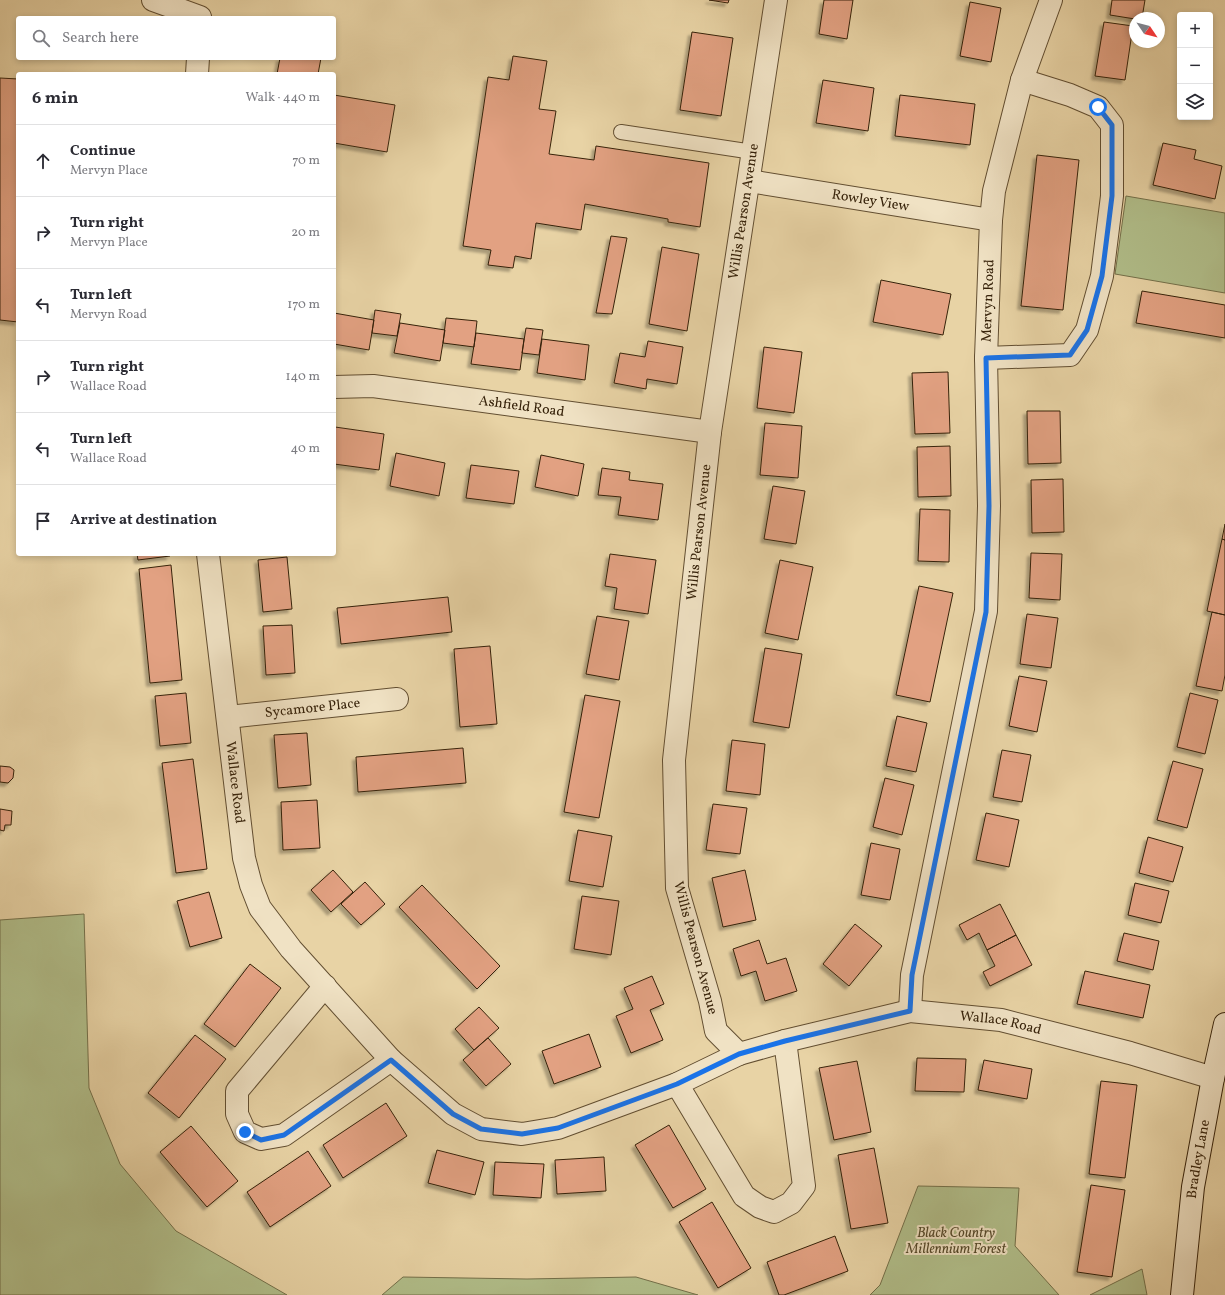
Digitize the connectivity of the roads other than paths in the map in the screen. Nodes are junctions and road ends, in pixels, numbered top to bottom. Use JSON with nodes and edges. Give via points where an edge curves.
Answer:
{"nodes":[{"id":1,"x":153,"y":0,"type":"edge"},
{"id":2,"x":776,"y":0,"type":"edge"},
{"id":3,"x":1051,"y":0,"type":"edge"},
{"id":4,"x":202,"y":12,"type":"edge"},
{"id":5,"x":198,"y":60,"type":"edge"},
{"id":6,"x":197,"y":72,"type":"edge"},
{"id":7,"x":1022,"y":80,"type":"junction"},
{"id":8,"x":621,"y":132,"type":"dead end"},
{"id":9,"x":753,"y":152,"type":"junction"},
{"id":10,"x":748,"y":181,"type":"junction"},
{"id":11,"x":991,"y":220,"type":"junction"},
{"id":12,"x":986,"y":358,"type":"junction"},
{"id":13,"x":336,"y":387,"type":"edge"},
{"id":14,"x":710,"y":432,"type":"junction"},
{"id":15,"x":208,"y":556,"type":"edge"},
{"id":16,"x":397,"y":699,"type":"dead end"},
{"id":17,"x":228,"y":716,"type":"junction"},
{"id":18,"x":324,"y":986,"type":"junction"},
{"id":19,"x":910,"y":1011,"type":"junction"},
{"id":20,"x":1225,"y":1024,"type":"edge"},
{"id":21,"x":785,"y":1041,"type":"junction"},
{"id":22,"x":739,"y":1054,"type":"junction"},
{"id":23,"x":391,"y":1060,"type":"junction"},
{"id":24,"x":1213,"y":1078,"type":"junction"},
{"id":25,"x":677,"y":1084,"type":"junction"},
{"id":26,"x":1182,"y":1295,"type":"edge"}],
"edges":[{"from":1,"to":4,"type":"street"},
{"from":2,"to":9,"type":"street","name":"Willis Pearson Avenue"},
{"from":3,"to":7,"type":"street","name":"Mervyn Road"},
{"from":5,"to":6,"type":"street"},
{"from":7,"to":11,"type":"street","name":"Mervyn Road","via":[[994,191]]},
{"from":7,"to":12,"type":"street","via":[[1098,107],[1112,125],[1112,196],[1102,276],[1087,330],[1070,355]]},
{"from":8,"to":9,"type":"lane"},
{"from":9,"to":10,"type":"street","name":"Willis Pearson Avenue"},
{"from":10,"to":11,"type":"street","name":"Rowley View"},
{"from":10,"to":14,"type":"street","name":"Willis Pearson Avenue"},
{"from":11,"to":12,"type":"street","name":"Mervyn Road"},
{"from":12,"to":19,"type":"street","name":"Mervyn Road","via":[[989,506],[986,612],[913,968]]},
{"from":13,"to":14,"type":"street","name":"Ashfield Road","via":[[373,386]]},
{"from":14,"to":22,"type":"street","name":"Willis Pearson Avenue","via":[[674,760],[677,888],[710,1001],[716,1031]]},
{"from":15,"to":17,"type":"street","name":"Wallace Road"},
{"from":16,"to":17,"type":"street","name":"Sycamore Place"},
{"from":17,"to":18,"type":"street","name":"Wallace Road","via":[[244,858],[251,885],[260,908],[272,925]]},
{"from":18,"to":23,"type":"street","name":"Wallace Road"},
{"from":18,"to":23,"type":"street","via":[[237,1091],[237,1114],[245,1132],[261,1140],[284,1135]]},
{"from":19,"to":21,"type":"street","name":"Wallace Road"},
{"from":19,"to":24,"type":"street","name":"Wallace Road","via":[[1001,1020]]},
{"from":20,"to":24,"type":"street","name":"Bradley Lane"},
{"from":21,"to":22,"type":"street","name":"Wallace Road"},
{"from":21,"to":25,"type":"street","via":[[804,1186],[791,1203],[774,1212],[760,1207],[744,1196]]},
{"from":22,"to":25,"type":"street","name":"Wallace Road"},
{"from":23,"to":25,"type":"street","name":"Wallace Road","via":[[453,1114],[481,1129],[522,1134],[558,1128]]},
{"from":24,"to":26,"type":"street","name":"Bradley Lane","via":[[1193,1187]]}]}
